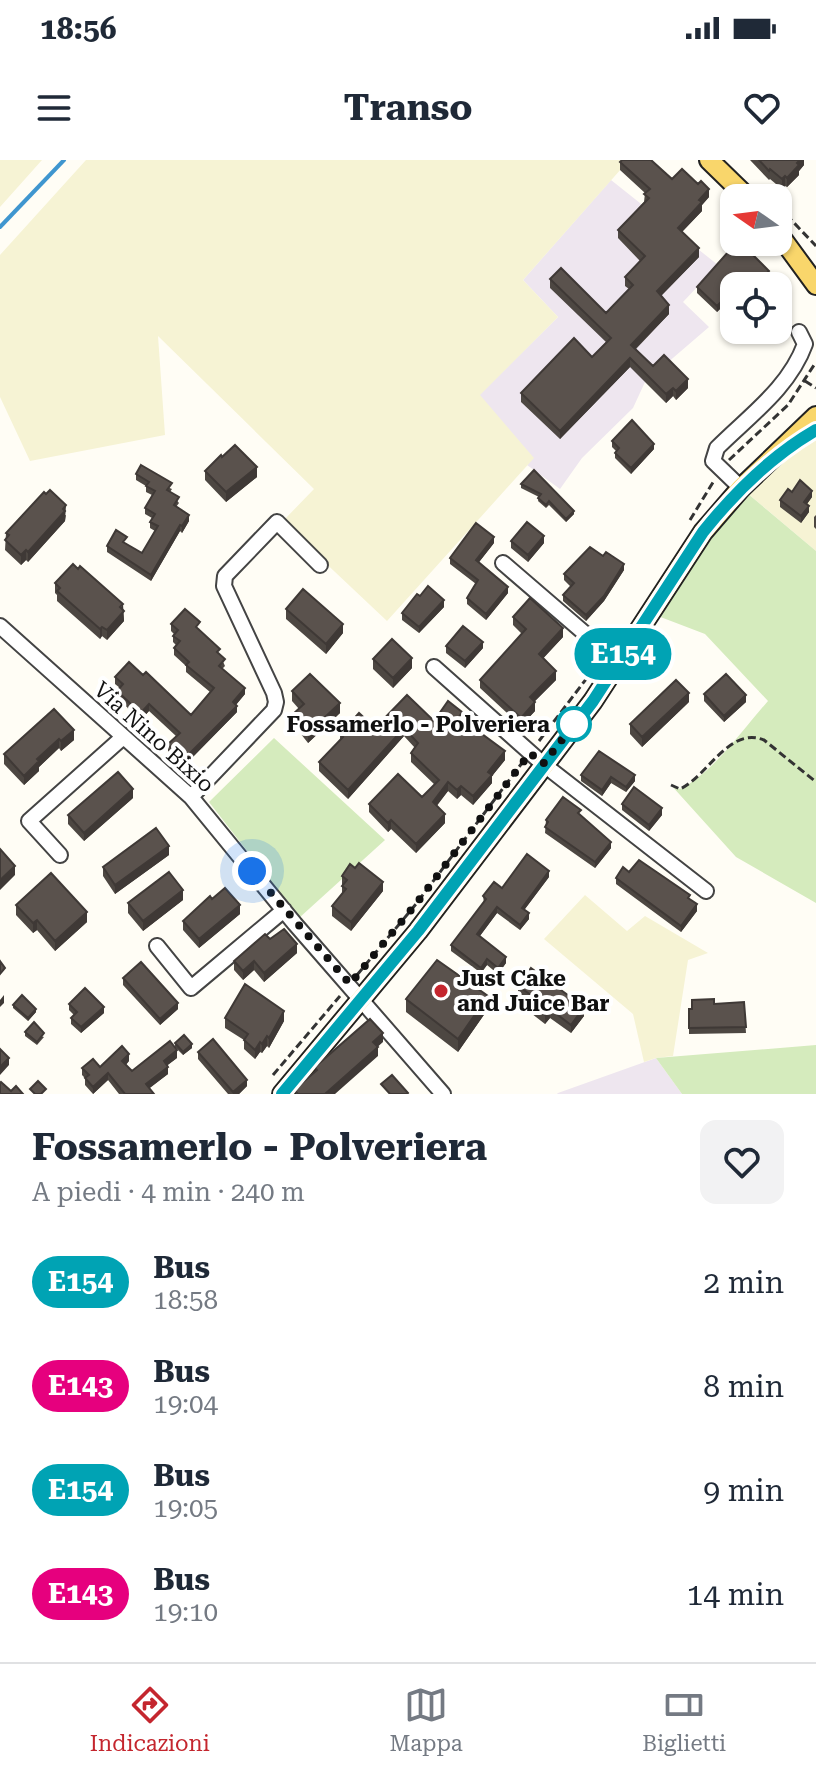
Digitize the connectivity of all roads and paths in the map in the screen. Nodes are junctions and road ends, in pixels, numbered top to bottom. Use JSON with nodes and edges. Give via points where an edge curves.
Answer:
{"nodes":[{"id":1,"x":709,"y":160,"type":"edge"},
{"id":2,"x":734,"y":184,"type":"edge"},
{"id":3,"x":792,"y":221,"type":"edge"},
{"id":4,"x":792,"y":242,"type":"edge"},
{"id":5,"x":816,"y":246,"type":"edge"},
{"id":6,"x":792,"y":251,"type":"edge"},
{"id":7,"x":816,"y":261,"type":"edge"},
{"id":8,"x":816,"y":285,"type":"edge"},
{"id":9,"x":799,"y":332,"type":"dead end"},
{"id":10,"x":816,"y":362,"type":"edge"},
{"id":11,"x":805,"y":381,"type":"junction"},
{"id":12,"x":816,"y":388,"type":"edge"},
{"id":13,"x":816,"y":416,"type":"edge"},
{"id":14,"x":816,"y":430,"type":"edge"},
{"id":15,"x":787,"y":447,"type":"junction"},
{"id":16,"x":721,"y":470,"type":"junction"},
{"id":17,"x":741,"y":488,"type":"junction"},
{"id":18,"x":689,"y":522,"type":"dead end"},
{"id":19,"x":503,"y":563,"type":"dead end"},
{"id":20,"x":320,"y":565,"type":"dead end"},
{"id":21,"x":0,"y":626,"type":"edge"},
{"id":22,"x":612,"y":658,"type":"junction"},
{"id":23,"x":434,"y":667,"type":"dead end"},
{"id":24,"x":122,"y":738,"type":"junction"},
{"id":25,"x":536,"y":758,"type":"junction"},
{"id":26,"x":816,"y":782,"type":"edge"},
{"id":27,"x":671,"y":785,"type":"dead end"},
{"id":28,"x":191,"y":797,"type":"junction"},
{"id":29,"x":60,"y":855,"type":"dead end"},
{"id":30,"x":706,"y":891,"type":"dead end"},
{"id":31,"x":284,"y":910,"type":"junction"},
{"id":32,"x":157,"y":946,"type":"dead end"},
{"id":33,"x":350,"y":984,"type":"junction"},
{"id":34,"x":363,"y":999,"type":"junction"},
{"id":35,"x":273,"y":1075,"type":"dead end"},
{"id":36,"x":282,"y":1094,"type":"edge"},
{"id":37,"x":443,"y":1094,"type":"edge"}],
"edges":[{"from":1,"to":2,"type":"main road"},
{"from":3,"to":5,"type":"path"},
{"from":4,"to":7,"type":"main road"},
{"from":6,"to":8,"type":"main road"},
{"from":9,"to":16,"type":"street","via":[[805,344],[781,384],[717,448],[713,461]]},
{"from":10,"to":11,"type":"path"},
{"from":11,"to":12,"type":"path"},
{"from":11,"to":16,"type":"path","via":[[788,405]]},
{"from":13,"to":15,"type":"main road"},
{"from":14,"to":15,"type":"main road"},
{"from":15,"to":17,"type":"main road"},
{"from":16,"to":17,"type":"street"},
{"from":16,"to":18,"type":"path"},
{"from":17,"to":22,"type":"main road"},
{"from":19,"to":22,"type":"street"},
{"from":20,"to":28,"type":"street","via":[[277,522],[225,576],[224,586],[276,702]]},
{"from":21,"to":24,"type":"street","name":"Via Nino Bixio"},
{"from":22,"to":25,"type":"path"},
{"from":22,"to":25,"type":"main road","via":[[593,701]]},
{"from":23,"to":25,"type":"street"},
{"from":24,"to":28,"type":"street","name":"Via Nino Bixio"},
{"from":24,"to":29,"type":"street","via":[[29,821]]},
{"from":25,"to":30,"type":"street"},
{"from":25,"to":33,"type":"path"},
{"from":25,"to":34,"type":"main road","via":[[418,931]]},
{"from":26,"to":27,"type":"path","via":[[756,736],[731,744],[690,785]]},
{"from":28,"to":31,"type":"street","name":"Via Nino Bixio"},
{"from":31,"to":32,"type":"street","via":[[191,988]]},
{"from":31,"to":33,"type":"street","name":"Via Nino Bixio"},
{"from":33,"to":34,"type":"street","name":"Via Nino Bixio"},
{"from":33,"to":35,"type":"path"},
{"from":34,"to":36,"type":"main road"},
{"from":34,"to":37,"type":"street","name":"Via Nino Bixio"}]}
